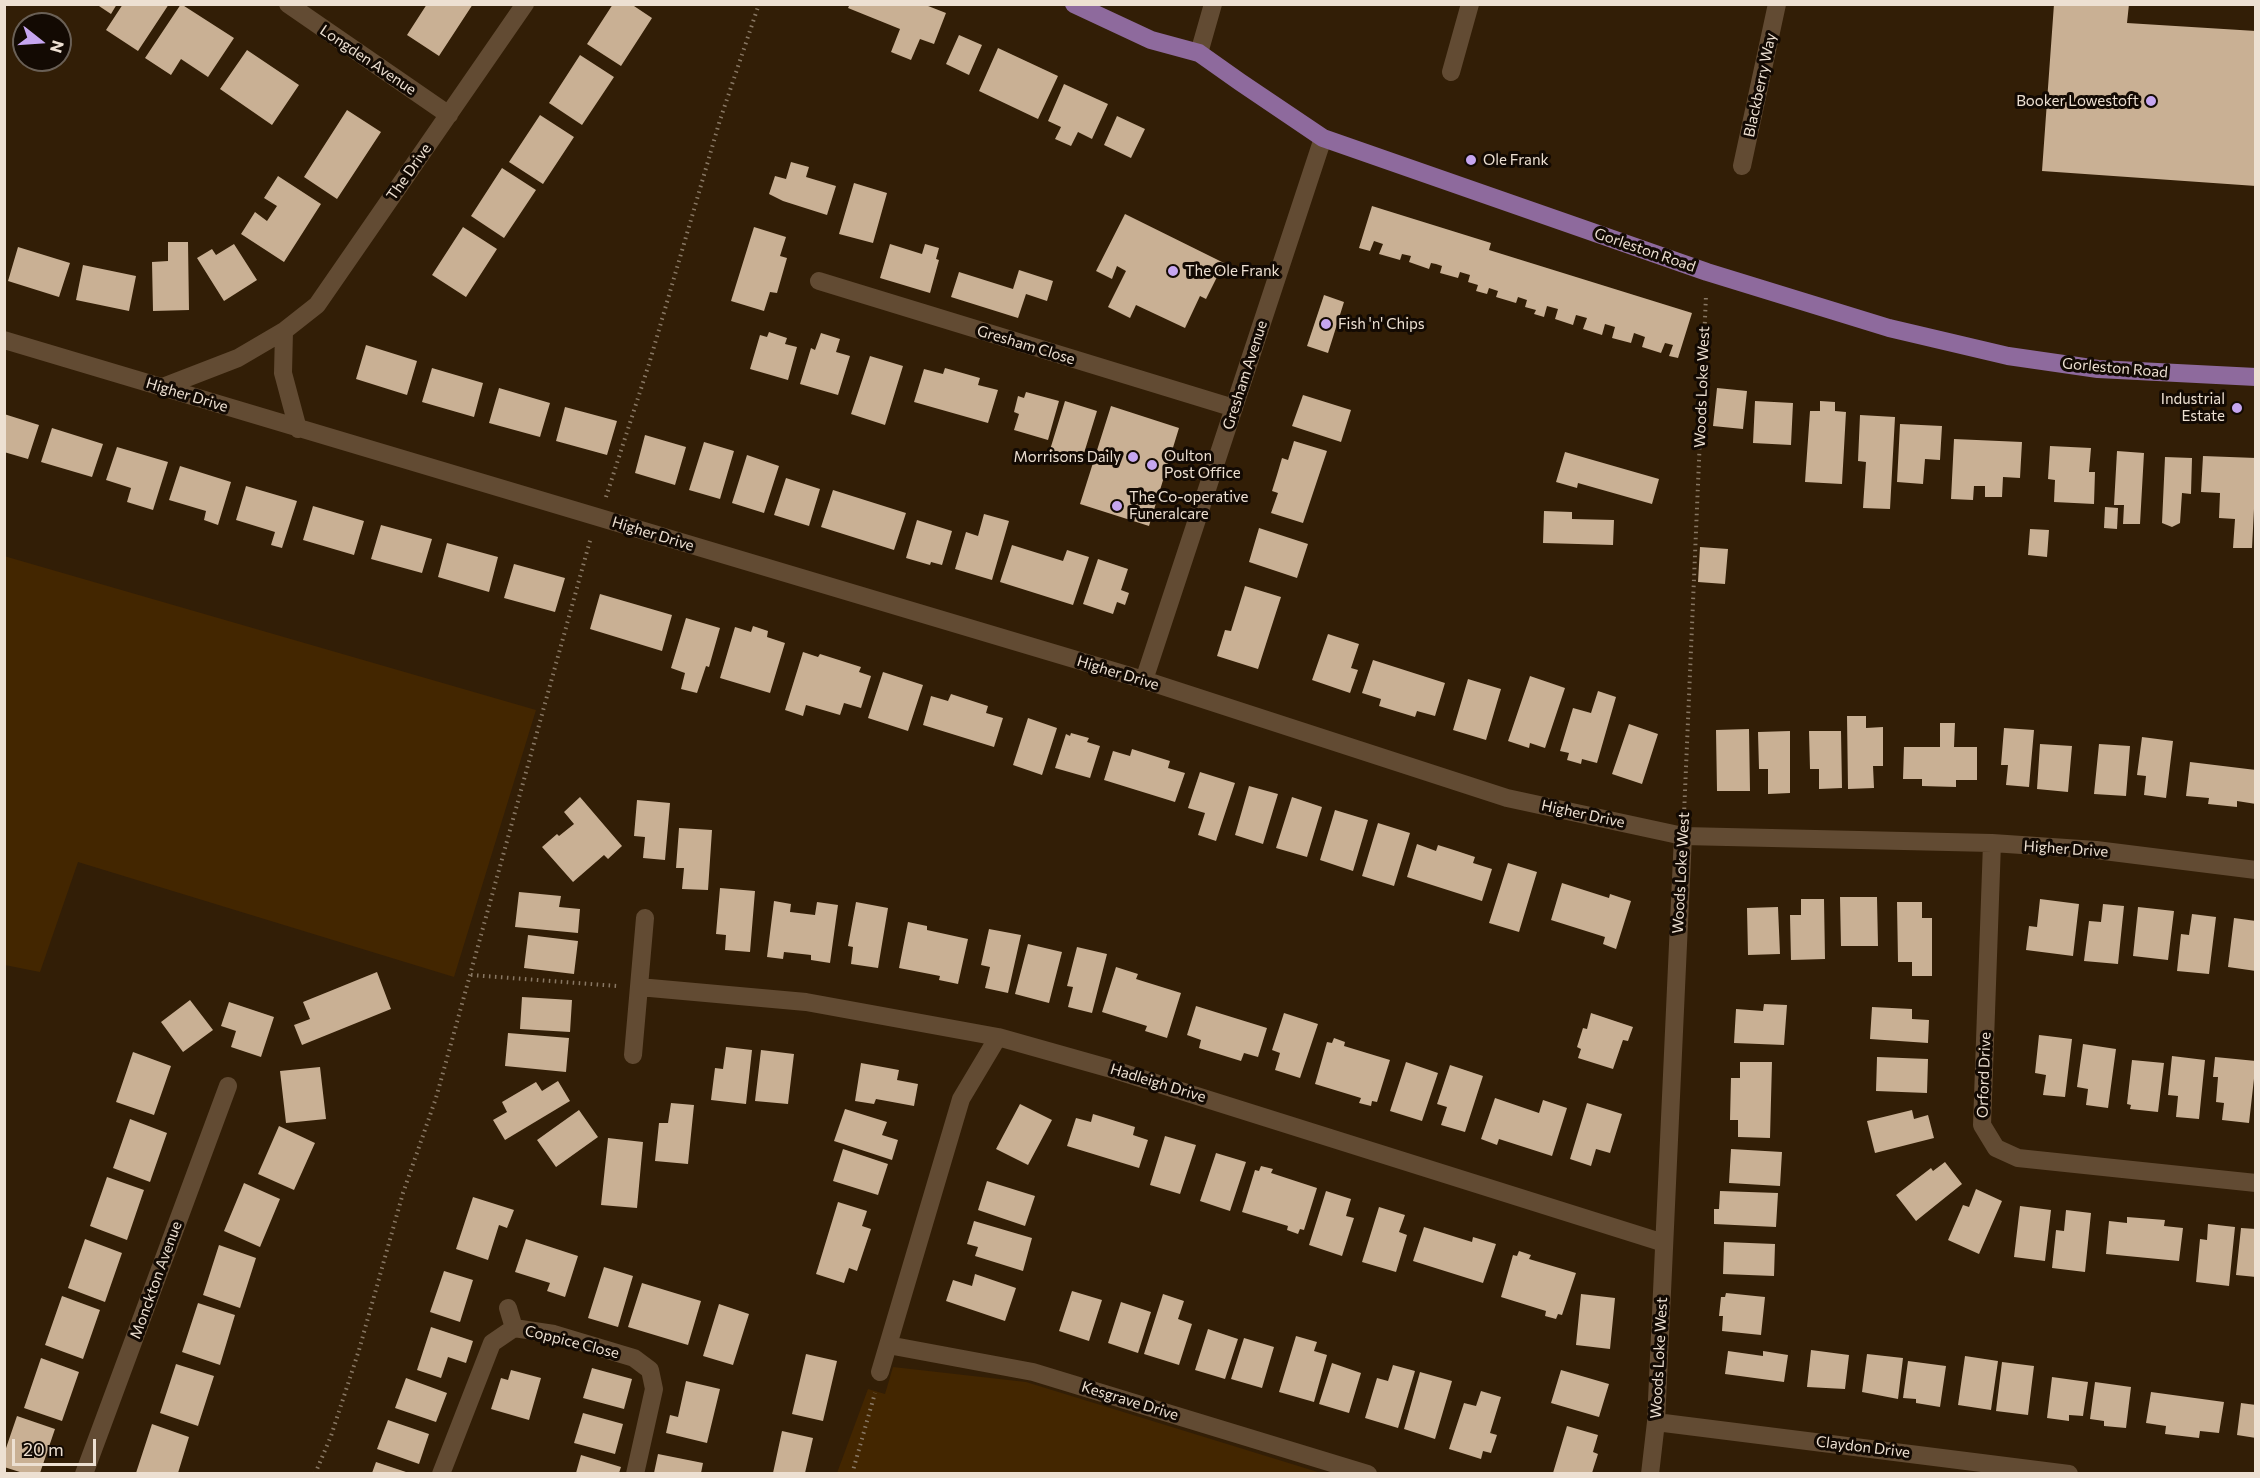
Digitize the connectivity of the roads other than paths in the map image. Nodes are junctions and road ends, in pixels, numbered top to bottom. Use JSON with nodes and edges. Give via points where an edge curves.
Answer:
{"nodes":[{"id":1,"x":288,"y":4,"type":"edge"},
{"id":2,"x":525,"y":4,"type":"edge"},
{"id":3,"x":1074,"y":4,"type":"edge"},
{"id":4,"x":1213,"y":4,"type":"edge"},
{"id":5,"x":1470,"y":4,"type":"edge"},
{"id":6,"x":1777,"y":4,"type":"edge"},
{"id":7,"x":1199,"y":52,"type":"junction"},
{"id":8,"x":1451,"y":72,"type":"dead end"},
{"id":9,"x":449,"y":115,"type":"junction"},
{"id":10,"x":1323,"y":138,"type":"junction"},
{"id":11,"x":1743,"y":166,"type":"dead end"},
{"id":12,"x":819,"y":281,"type":"dead end"},
{"id":13,"x":284,"y":331,"type":"junction"},
{"id":14,"x":4,"y":340,"type":"edge"},
{"id":15,"x":2256,"y":377,"type":"edge"},
{"id":16,"x":163,"y":387,"type":"junction"},
{"id":17,"x":1234,"y":408,"type":"junction"},
{"id":18,"x":298,"y":429,"type":"junction"},
{"id":19,"x":1144,"y":680,"type":"junction"},
{"id":20,"x":1683,"y":836,"type":"junction"},
{"id":21,"x":1992,"y":843,"type":"junction"},
{"id":22,"x":2256,"y":870,"type":"edge"},
{"id":23,"x":645,"y":918,"type":"dead end"},
{"id":24,"x":639,"y":987,"type":"junction"},
{"id":25,"x":998,"y":1037,"type":"junction"},
{"id":26,"x":633,"y":1055,"type":"dead end"},
{"id":27,"x":228,"y":1086,"type":"dead end"},
{"id":28,"x":2256,"y":1183,"type":"edge"},
{"id":29,"x":1664,"y":1243,"type":"junction"},
{"id":30,"x":508,"y":1308,"type":"dead end"},
{"id":31,"x":514,"y":1328,"type":"junction"},
{"id":32,"x":888,"y":1345,"type":"junction"},
{"id":33,"x":880,"y":1372,"type":"road end"},
{"id":34,"x":1656,"y":1422,"type":"junction"},
{"id":35,"x":1946,"y":1465,"type":"edge"},
{"id":36,"x":84,"y":1473,"type":"edge"},
{"id":37,"x":441,"y":1473,"type":"edge"},
{"id":38,"x":635,"y":1473,"type":"edge"},
{"id":39,"x":1368,"y":1473,"type":"edge"},
{"id":40,"x":1650,"y":1473,"type":"edge"},
{"id":41,"x":2069,"y":1473,"type":"edge"}],
"edges":[{"from":1,"to":9,"type":"street","name":"Longden Avenue"},
{"from":2,"to":9,"type":"street","name":"The Drive"},
{"from":3,"to":7,"type":"main road","name":"Gorleston Road","via":[[1151,40]]},
{"from":4,"to":7,"type":"street"},
{"from":5,"to":8,"type":"street"},
{"from":6,"to":11,"type":"street","name":"Blackberry Way"},
{"from":7,"to":10,"type":"main road","name":"Gorleston Road"},
{"from":9,"to":13,"type":"street","name":"The Drive","via":[[316,305]]},
{"from":10,"to":15,"type":"main road","name":"Gorleston Road","via":[[1707,272],[1889,328],[2008,356],[2098,369]]},
{"from":10,"to":17,"type":"street","name":"Gresham Avenue"},
{"from":12,"to":17,"type":"street","name":"Gresham Close"},
{"from":13,"to":16,"type":"street","name":"The Drive","via":[[238,358]]},
{"from":13,"to":18,"type":"street","via":[[283,373]]},
{"from":14,"to":16,"type":"street","name":"Higher Drive"},
{"from":16,"to":18,"type":"street","name":"Higher Drive"},
{"from":17,"to":19,"type":"street","name":"Gresham Avenue"},
{"from":18,"to":19,"type":"street","name":"Higher Drive"},
{"from":19,"to":20,"type":"street","name":"Higher Drive","via":[[1507,798]]},
{"from":20,"to":21,"type":"street","name":"Higher Drive"},
{"from":20,"to":29,"type":"street","name":"Woods Loke West"},
{"from":21,"to":22,"type":"street","name":"Higher Drive","via":[[2096,850]]},
{"from":21,"to":28,"type":"street","name":"Orford Drive","via":[[1982,1125],[1996,1148],[2018,1158]]},
{"from":23,"to":24,"type":"street"},
{"from":24,"to":25,"type":"street","name":"Hadleigh Drive","via":[[806,1002]]},
{"from":24,"to":26,"type":"street"},
{"from":25,"to":29,"type":"street","name":"Hadleigh Drive"},
{"from":25,"to":32,"type":"street","via":[[961,1099]]},
{"from":27,"to":36,"type":"street","name":"Monckton Avenue"},
{"from":29,"to":34,"type":"street","name":"Woods Loke West"},
{"from":30,"to":31,"type":"street"},
{"from":31,"to":37,"type":"street","name":"Coppice Close","via":[[492,1343]]},
{"from":31,"to":38,"type":"street","name":"Coppice Close","via":[[554,1334],[634,1358],[650,1370],[654,1389]]},
{"from":32,"to":33,"type":"street"},
{"from":32,"to":39,"type":"street","name":"Kesgrave Drive","via":[[1033,1372]]},
{"from":34,"to":35,"type":"street","name":"Claydon Drive"},
{"from":34,"to":40,"type":"street","name":"Woods Loke West"},
{"from":35,"to":41,"type":"street","name":"Claydon Drive"}]}
